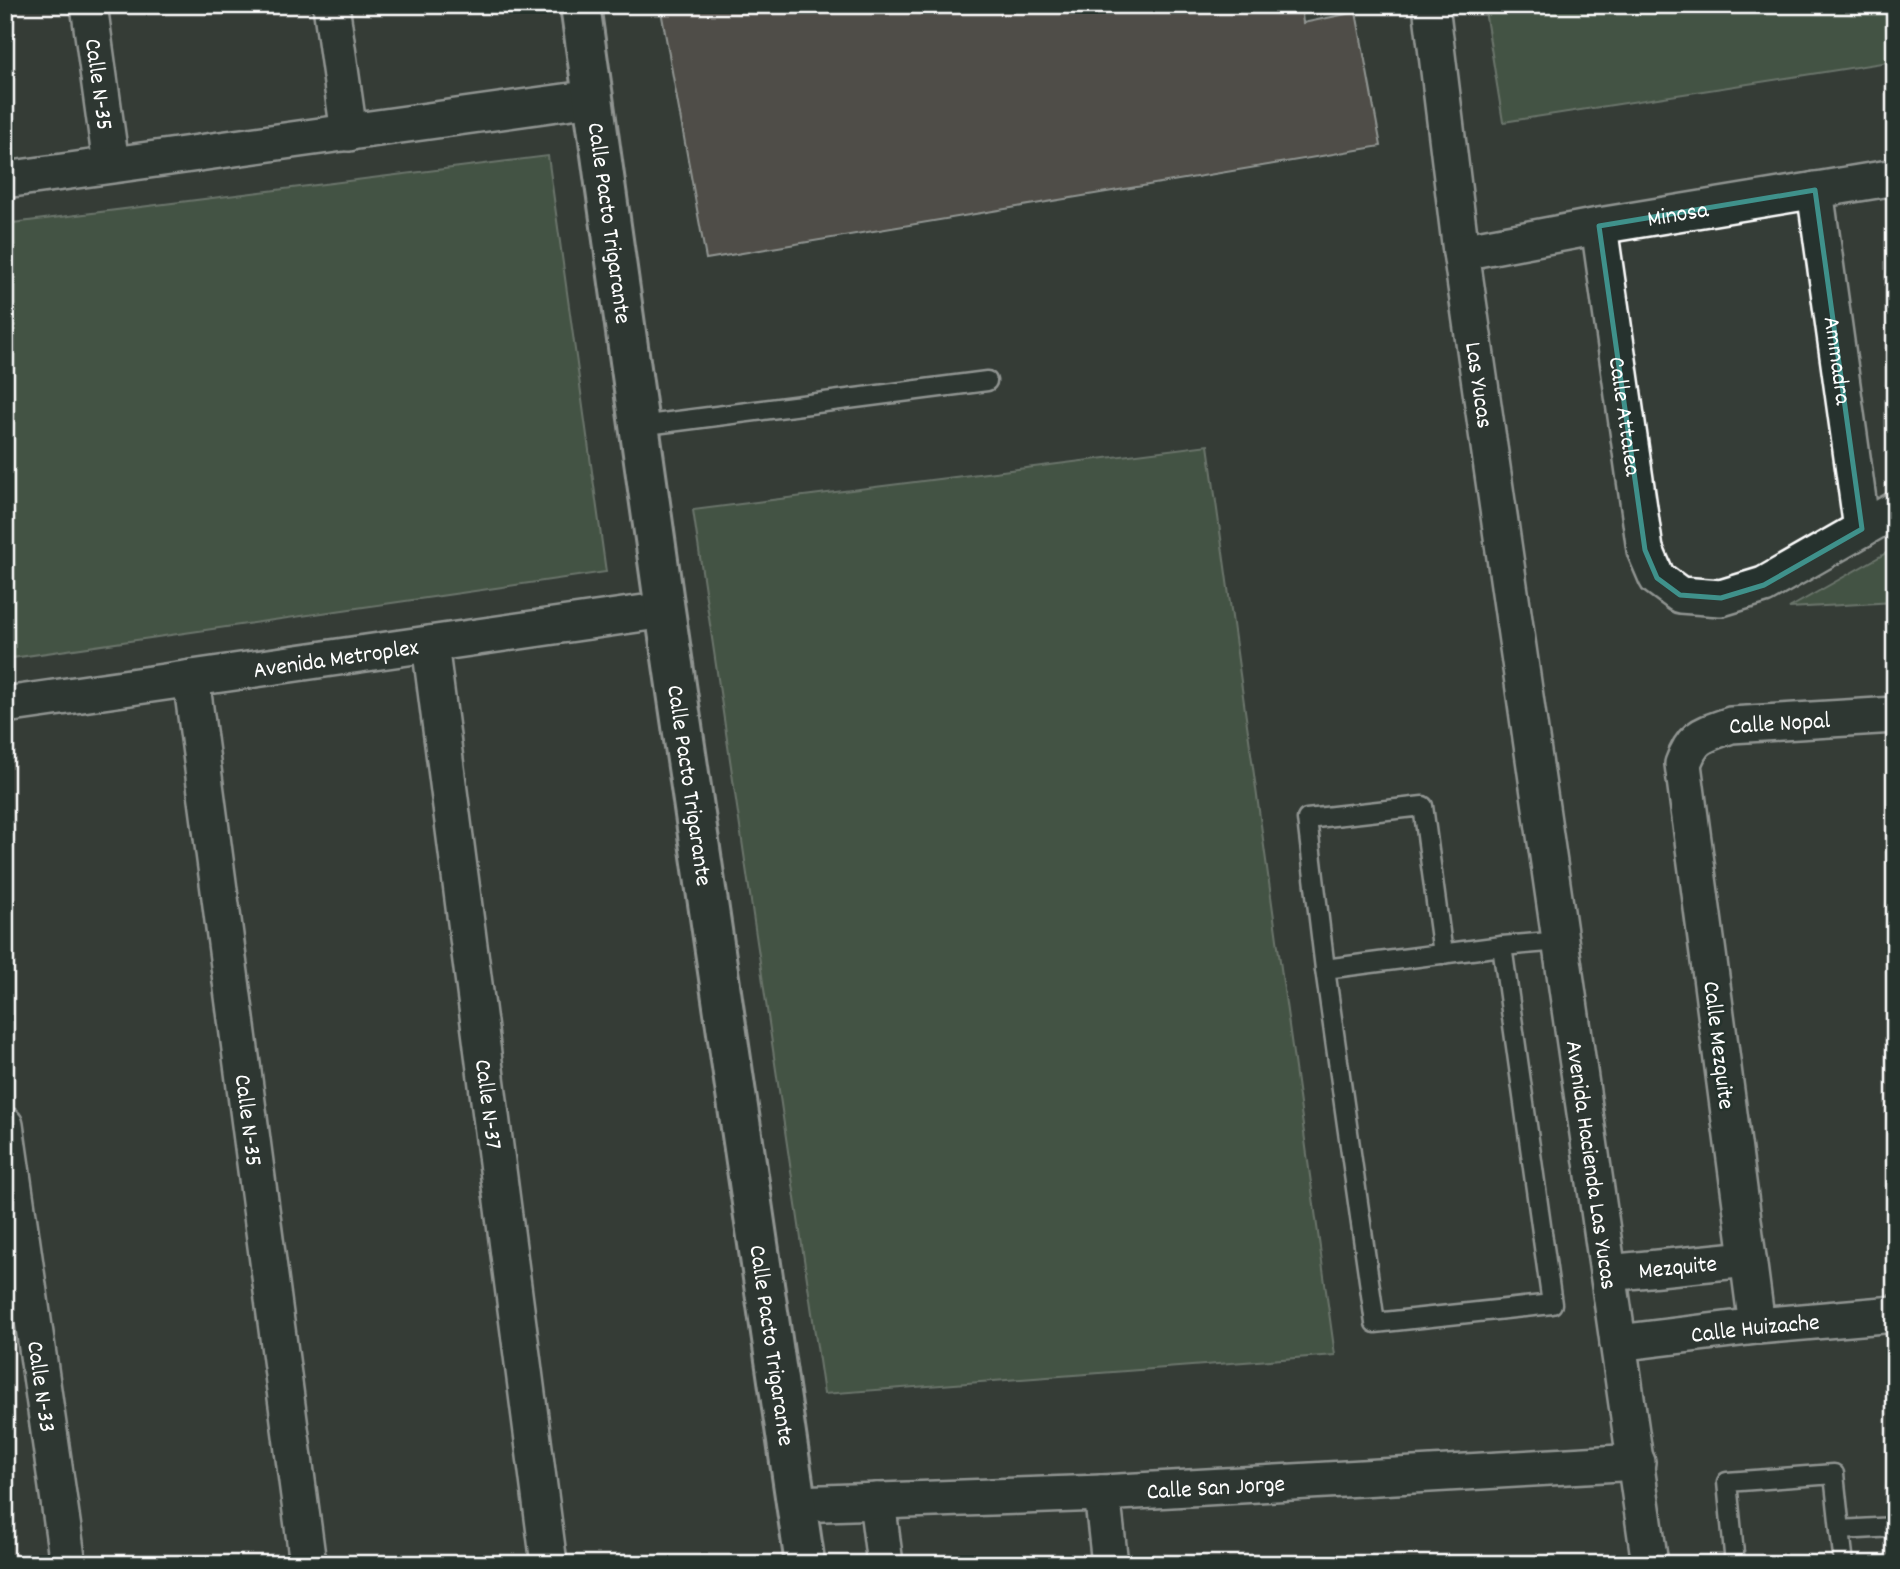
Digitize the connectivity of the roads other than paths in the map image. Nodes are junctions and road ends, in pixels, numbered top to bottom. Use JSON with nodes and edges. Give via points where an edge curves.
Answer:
{"nodes":[{"id":1,"x":89,"y":5,"type":"edge"},
{"id":2,"x":331,"y":5,"type":"edge"},
{"id":3,"x":580,"y":5,"type":"edge"},
{"id":4,"x":1431,"y":5,"type":"edge"},
{"id":5,"x":593,"y":98,"type":"junction"},
{"id":6,"x":349,"y":133,"type":"junction"},
{"id":7,"x":111,"y":164,"type":"junction"},
{"id":8,"x":1895,"y":177,"type":"edge"},
{"id":9,"x":5,"y":180,"type":"edge"},
{"id":10,"x":1815,"y":190,"type":"junction"},
{"id":11,"x":1599,"y":226,"type":"junction"},
{"id":12,"x":1461,"y":252,"type":"junction"},
{"id":13,"x":987,"y":381,"type":"dead end"},
{"id":14,"x":639,"y":426,"type":"junction"},
{"id":15,"x":1895,"y":510,"type":"edge"},
{"id":16,"x":1862,"y":529,"type":"junction"},
{"id":17,"x":665,"y":610,"type":"junction"},
{"id":18,"x":430,"y":644,"type":"junction"},
{"id":19,"x":191,"y":678,"type":"junction"},
{"id":20,"x":5,"y":705,"type":"edge"},
{"id":21,"x":1895,"y":715,"type":"edge"},
{"id":22,"x":1536,"y":763,"type":"joint"},
{"id":23,"x":1683,"y":764,"type":"joint"},
{"id":24,"x":1561,"y":942,"type":"junction"},
{"id":25,"x":1502,"y":946,"type":"junction"},
{"id":26,"x":1443,"y":954,"type":"junction"},
{"id":27,"x":1325,"y":969,"type":"junction"},
{"id":28,"x":5,"y":1125,"type":"edge"},
{"id":29,"x":1748,"y":1259,"type":"junction"},
{"id":30,"x":1608,"y":1273,"type":"junction"},
{"id":31,"x":1895,"y":1314,"type":"edge"},
{"id":32,"x":1757,"y":1326,"type":"junction"},
{"id":33,"x":1618,"y":1343,"type":"junction"},
{"id":34,"x":1636,"y":1462,"type":"junction"},
{"id":35,"x":1102,"y":1493,"type":"junction"},
{"id":36,"x":877,"y":1501,"type":"junction"},
{"id":37,"x":796,"y":1504,"type":"junction"},
{"id":38,"x":1895,"y":1527,"type":"edge"},
{"id":39,"x":1840,"y":1530,"type":"junction"},
{"id":40,"x":68,"y":1564,"type":"edge"},
{"id":41,"x":308,"y":1564,"type":"edge"},
{"id":42,"x":549,"y":1564,"type":"edge"},
{"id":43,"x":805,"y":1564,"type":"edge"},
{"id":44,"x":885,"y":1564,"type":"edge"},
{"id":45,"x":1110,"y":1564,"type":"edge"},
{"id":46,"x":1650,"y":1564,"type":"edge"},
{"id":47,"x":1735,"y":1564,"type":"edge"},
{"id":48,"x":1844,"y":1564,"type":"edge"}],
"edges":[{"from":1,"to":7,"type":"street","name":"Calle N-35"},
{"from":2,"to":6,"type":"street"},
{"from":3,"to":5,"type":"street","name":"Calle Pacto Trigarante"},
{"from":4,"to":12,"type":"street","name":"Las Yucas"},
{"from":5,"to":6,"type":"street"},
{"from":5,"to":14,"type":"street","name":"Calle Pacto Trigarante"},
{"from":6,"to":7,"type":"street"},
{"from":7,"to":9,"type":"street"},
{"from":8,"to":10,"type":"street","name":"Minosa"},
{"from":10,"to":11,"type":"street","name":"Minosa"},
{"from":10,"to":16,"type":"street","name":"Ammadra"},
{"from":11,"to":12,"type":"street","name":"Minosa"},
{"from":11,"to":16,"type":"street","name":"Calle Attalea","via":[[1645,550],[1657,578],[1680,595],[1721,597],[1763,585]]},
{"from":12,"to":22,"type":"street","name":"Las Yucas"},
{"from":13,"to":14,"type":"lane"},
{"from":14,"to":17,"type":"street","name":"Calle Pacto Trigarante"},
{"from":15,"to":16,"type":"street"},
{"from":17,"to":18,"type":"street","name":"Avenida Metroplex"},
{"from":17,"to":37,"type":"street","name":"Calle Pacto Trigarante"},
{"from":18,"to":19,"type":"street","name":"Avenida Metroplex"},
{"from":18,"to":42,"type":"street","name":"Calle N-37"},
{"from":19,"to":20,"type":"street","name":"Avenida Metroplex"},
{"from":19,"to":41,"type":"street","name":"Calle N-35"},
{"from":21,"to":23,"type":"street","name":"Calle Nopal","via":[[1731,725],[1689,745]]},
{"from":22,"to":24,"type":"street","name":"Avenida Hacienda Las Yucas"},
{"from":23,"to":29,"type":"street","name":"Calle Mezquite"},
{"from":24,"to":25,"type":"lane"},
{"from":24,"to":30,"type":"street","name":"Avenida Hacienda Las Yucas"},
{"from":25,"to":26,"type":"lane"},
{"from":25,"to":27,"type":"lane","via":[[1552,1304],[1375,1323]]},
{"from":26,"to":27,"type":"lane"},
{"from":26,"to":27,"type":"lane","via":[[1423,806],[1307,819]]},
{"from":28,"to":40,"type":"street","name":"Calle N-33"},
{"from":29,"to":30,"type":"street","name":"Mezquite"},
{"from":29,"to":32,"type":"street","name":"Calle Mezquite"},
{"from":30,"to":33,"type":"street","name":"Avenida Hacienda Las Yucas"},
{"from":31,"to":32,"type":"street","name":"Calle Huizache"},
{"from":32,"to":33,"type":"street","name":"Calle Huizache"},
{"from":33,"to":34,"type":"street","name":"Avenida Hacienda Las Yucas"},
{"from":34,"to":35,"type":"street","name":"Calle San Jorge"},
{"from":34,"to":46,"type":"street","name":"Avenida Hacienda Las Yucas"},
{"from":35,"to":36,"type":"street","name":"Calle San Jorge"},
{"from":35,"to":45,"type":"street"},
{"from":36,"to":37,"type":"street","name":"Calle San Jorge"},
{"from":36,"to":44,"type":"street"},
{"from":37,"to":43,"type":"street","name":"Calle Pacto Trigarante"},
{"from":38,"to":39,"type":"lane"},
{"from":39,"to":47,"type":"lane","via":[[1834,1474],[1727,1482]]},
{"from":39,"to":48,"type":"lane"}]}
